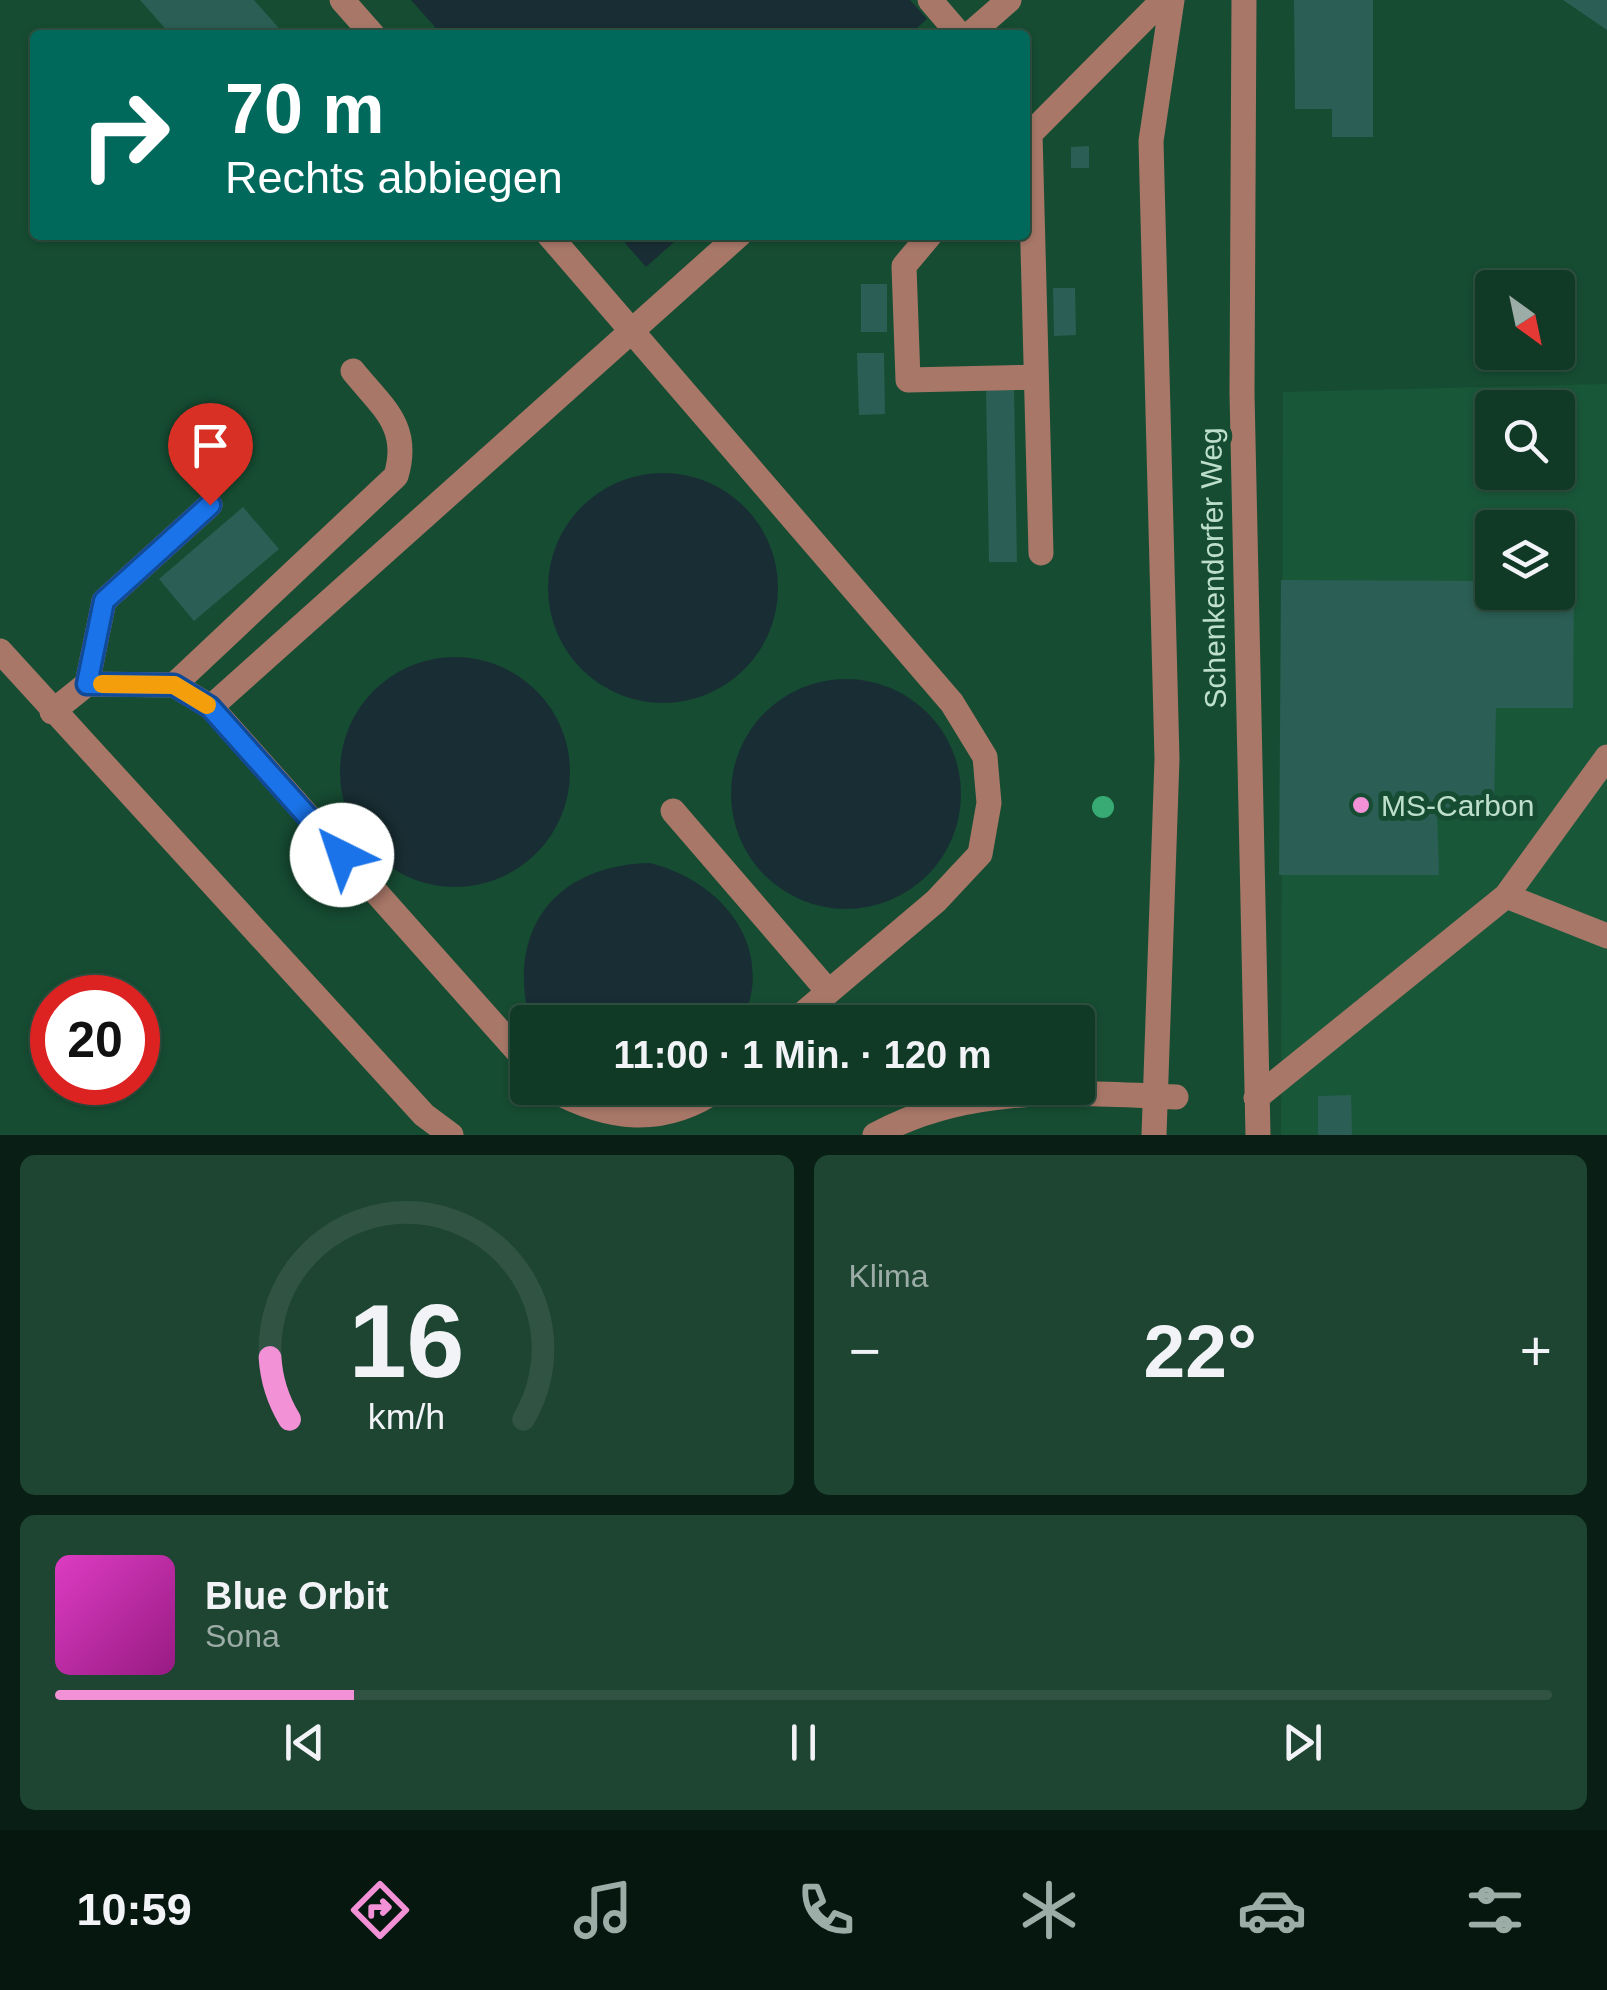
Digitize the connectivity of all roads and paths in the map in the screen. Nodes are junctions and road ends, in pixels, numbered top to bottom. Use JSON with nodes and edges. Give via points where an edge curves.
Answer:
{"nodes":[{"id":1,"x":342,"y":0,"type":"edge"},
{"id":2,"x":930,"y":0,"type":"edge"},
{"id":3,"x":1010,"y":0,"type":"edge"},
{"id":4,"x":1162,"y":0,"type":"edge"},
{"id":5,"x":1172,"y":0,"type":"edge"},
{"id":6,"x":1244,"y":0,"type":"edge"},
{"id":7,"x":369,"y":30,"type":"edge"},
{"id":8,"x":956,"y":30,"type":"edge"},
{"id":9,"x":975,"y":30,"type":"edge"},
{"id":10,"x":1030,"y":134,"type":"edge"},
{"id":11,"x":1030,"y":196,"type":"edge"},
{"id":12,"x":553,"y":240,"type":"edge"},
{"id":13,"x":733,"y":240,"type":"edge"},
{"id":14,"x":926,"y":240,"type":"edge"},
{"id":15,"x":632,"y":328,"type":"junction"},
{"id":16,"x":353,"y":371,"type":"dead end"},
{"id":17,"x":1036,"y":377,"type":"junction"},
{"id":18,"x":210,"y":505,"type":"dead end"},
{"id":19,"x":1041,"y":553,"type":"dead end"},
{"id":20,"x":0,"y":650,"type":"edge"},
{"id":21,"x":87,"y":684,"type":"junction"},
{"id":22,"x":174,"y":685,"type":"junction"},
{"id":23,"x":210,"y":707,"type":"junction"},
{"id":24,"x":52,"y":712,"type":"junction"},
{"id":25,"x":1607,"y":756,"type":"edge"},
{"id":26,"x":673,"y":811,"type":"dead end"},
{"id":27,"x":1506,"y":896,"type":"junction"},
{"id":28,"x":1607,"y":936,"type":"edge"},
{"id":29,"x":828,"y":991,"type":"junction"},
{"id":30,"x":812,"y":1005,"type":"edge"},
{"id":31,"x":510,"y":1043,"type":"edge"},
{"id":32,"x":1166,"y":1097,"type":"junction"},
{"id":33,"x":1256,"y":1098,"type":"junction"},
{"id":34,"x":580,"y":1105,"type":"edge"},
{"id":35,"x":681,"y":1105,"type":"edge"},
{"id":36,"x":451,"y":1135,"type":"edge"},
{"id":37,"x":875,"y":1135,"type":"edge"},
{"id":38,"x":1154,"y":1135,"type":"edge"},
{"id":39,"x":1258,"y":1135,"type":"edge"}],
"edges":[{"from":1,"to":7,"type":"street"},
{"from":2,"to":8,"type":"street"},
{"from":3,"to":9,"type":"street"},
{"from":4,"to":10,"type":"street"},
{"from":5,"to":32,"type":"street","via":[[1150,141],[1166,759]]},
{"from":6,"to":33,"type":"street","name":"Schenkendorfer Weg","via":[[1242,393]]},
{"from":11,"to":17,"type":"street"},
{"from":12,"to":15,"type":"street"},
{"from":13,"to":15,"type":"street"},
{"from":14,"to":17,"type":"street","via":[[904,266],[908,380]]},
{"from":15,"to":23,"type":"street"},
{"from":15,"to":29,"type":"street","via":[[952,703],[985,757],[989,803],[980,854],[936,901]]},
{"from":16,"to":22,"type":"street","via":[[395,423],[404,450],[396,476]]},
{"from":17,"to":19,"type":"street"},
{"from":18,"to":21,"type":"street","via":[[104,601]]},
{"from":20,"to":24,"type":"street"},
{"from":21,"to":22,"type":"street"},
{"from":21,"to":24,"type":"street"},
{"from":22,"to":23,"type":"street"},
{"from":23,"to":31,"type":"street"},
{"from":24,"to":36,"type":"street","via":[[424,1115]]},
{"from":25,"to":27,"type":"street"},
{"from":26,"to":29,"type":"street"},
{"from":27,"to":28,"type":"street"},
{"from":27,"to":33,"type":"street"},
{"from":29,"to":30,"type":"street"},
{"from":32,"to":37,"type":"street","via":[[1014,1094],[950,1102]]},
{"from":32,"to":38,"type":"street"},
{"from":33,"to":39,"type":"street","name":"Schenkendorfer Weg"},
{"from":34,"to":35,"type":"street","via":[[652,1118]]}]}
